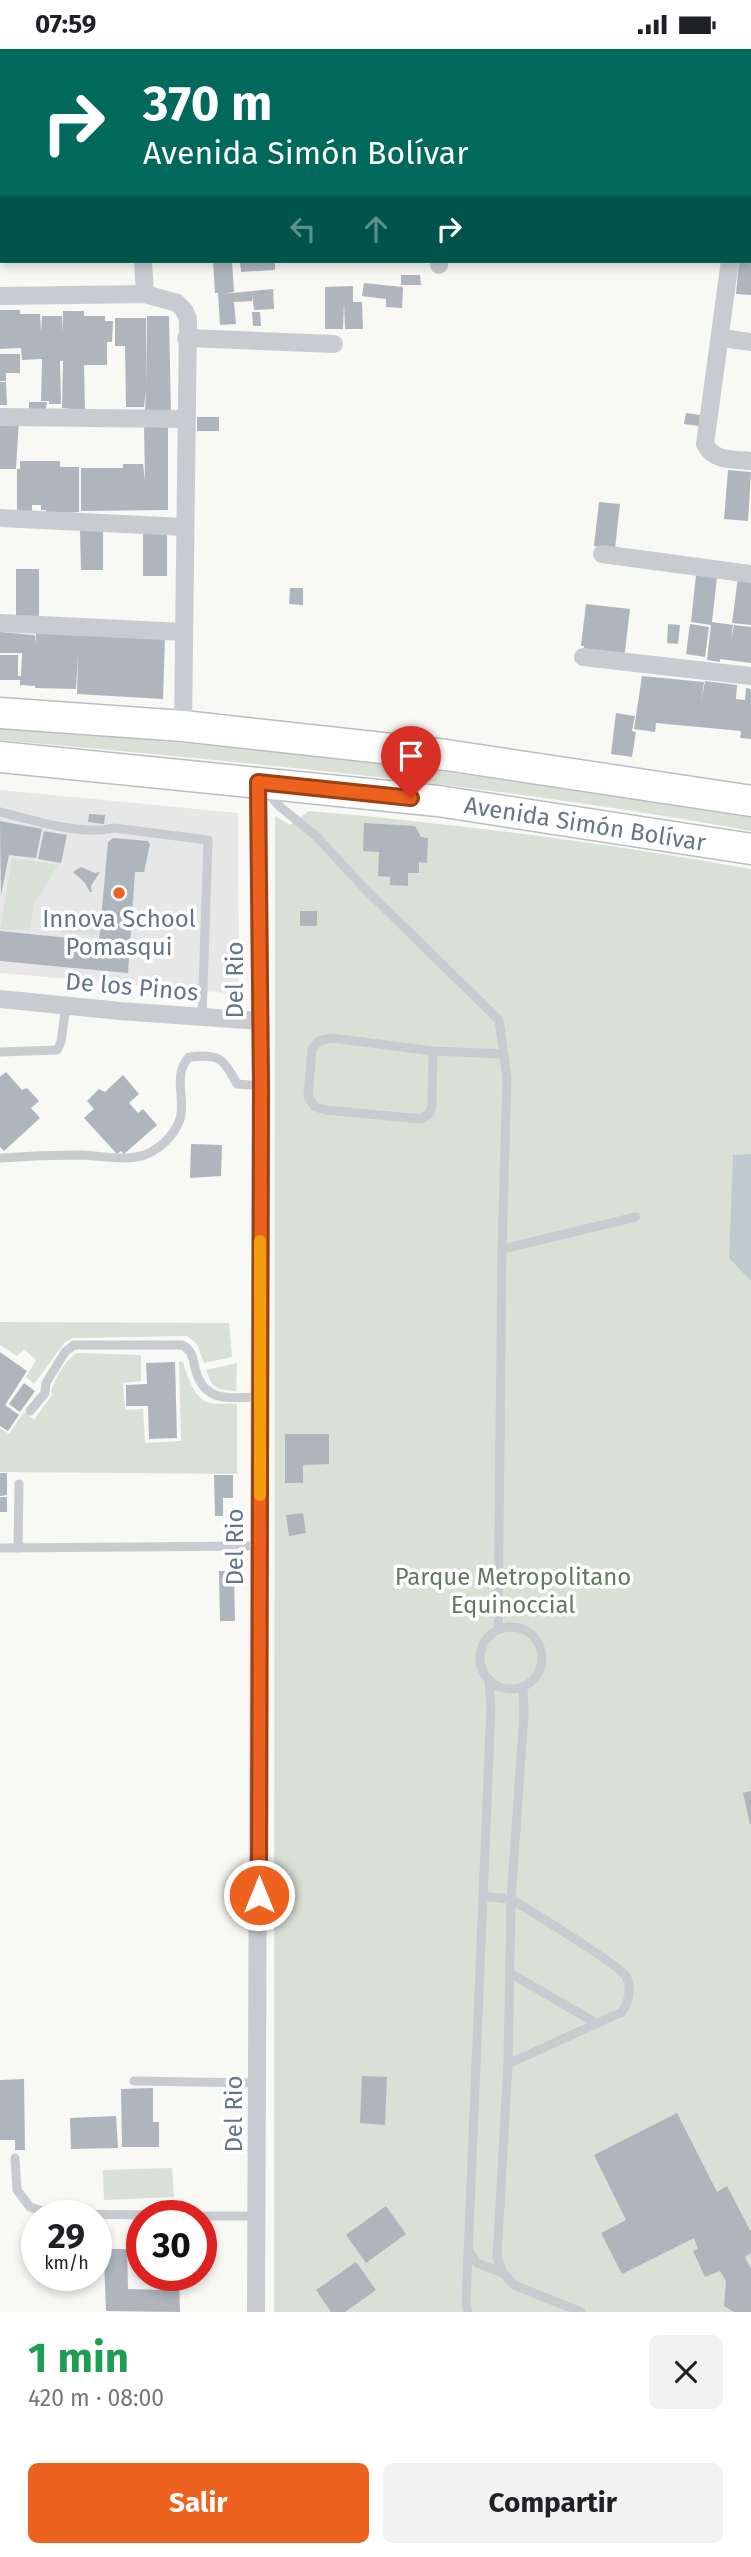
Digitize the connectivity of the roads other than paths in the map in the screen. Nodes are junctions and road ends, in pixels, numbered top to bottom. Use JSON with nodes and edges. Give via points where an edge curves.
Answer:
{"nodes":[{"id":1,"x":143,"y":263,"type":"edge"},
{"id":2,"x":730,"y":263,"type":"edge"},
{"id":3,"x":145,"y":294,"type":"junction"},
{"id":4,"x":0,"y":296,"type":"edge"},
{"id":5,"x":186,"y":338,"type":"junction"},
{"id":6,"x":721,"y":338,"type":"junction"},
{"id":7,"x":751,"y":342,"type":"edge"},
{"id":8,"x":334,"y":344,"type":"dead end"},
{"id":9,"x":0,"y":417,"type":"edge"},
{"id":10,"x":186,"y":419,"type":"junction"},
{"id":11,"x":751,"y":461,"type":"edge"},
{"id":12,"x":0,"y":518,"type":"edge"},
{"id":13,"x":185,"y":527,"type":"junction"},
{"id":14,"x":603,"y":554,"type":"dead end"},
{"id":15,"x":751,"y":574,"type":"edge"},
{"id":16,"x":0,"y":623,"type":"edge"},
{"id":17,"x":183,"y":632,"type":"junction"},
{"id":18,"x":583,"y":657,"type":"dead end"},
{"id":19,"x":751,"y":675,"type":"edge"},
{"id":20,"x":0,"y":713,"type":"edge"},
{"id":21,"x":184,"y":726,"type":"junction"},
{"id":22,"x":0,"y":757,"type":"edge"},
{"id":23,"x":266,"y":783,"type":"junction"},
{"id":24,"x":751,"y":801,"type":"edge"},
{"id":25,"x":0,"y":812,"type":"edge"},
{"id":26,"x":751,"y":849,"type":"edge"},
{"id":27,"x":0,"y":999,"type":"edge"},
{"id":28,"x":66,"y":1006,"type":"junction"},
{"id":29,"x":202,"y":1017,"type":"junction"},
{"id":30,"x":260,"y":1021,"type":"junction"},
{"id":31,"x":433,"y":1051,"type":"junction"},
{"id":32,"x":0,"y":1052,"type":"edge"},
{"id":33,"x":504,"y":1054,"type":"junction"},
{"id":34,"x":261,"y":1086,"type":"junction"},
{"id":35,"x":0,"y":1158,"type":"edge"},
{"id":36,"x":636,"y":1217,"type":"dead end"},
{"id":37,"x":502,"y":1249,"type":"junction"},
{"id":38,"x":259,"y":1397,"type":"junction"},
{"id":39,"x":30,"y":1411,"type":"dead end"},
{"id":40,"x":19,"y":1483,"type":"dead end"},
{"id":41,"x":260,"y":1546,"type":"junction"},
{"id":42,"x":0,"y":1548,"type":"edge"},
{"id":43,"x":18,"y":1548,"type":"junction"},
{"id":44,"x":498,"y":1629,"type":"junction"},
{"id":45,"x":489,"y":1681,"type":"junction"},
{"id":46,"x":523,"y":1687,"type":"junction"},
{"id":47,"x":483,"y":1896,"type":"junction"},
{"id":48,"x":511,"y":1900,"type":"junction"},
{"id":49,"x":510,"y":1973,"type":"junction"},
{"id":50,"x":596,"y":2023,"type":"junction"},
{"id":51,"x":508,"y":2064,"type":"junction"},
{"id":52,"x":134,"y":2081,"type":"dead end"},
{"id":53,"x":258,"y":2083,"type":"junction"},
{"id":54,"x":15,"y":2158,"type":"dead end"},
{"id":55,"x":126,"y":2215,"type":"edge"},
{"id":56,"x":258,"y":2215,"type":"junction"},
{"id":57,"x":217,"y":2216,"type":"edge"},
{"id":58,"x":469,"y":2251,"type":"junction"},
{"id":59,"x":502,"y":2273,"type":"junction"},
{"id":60,"x":256,"y":2312,"type":"edge"},
{"id":61,"x":468,"y":2312,"type":"edge"},
{"id":62,"x":582,"y":2312,"type":"edge"}],
"edges":[{"from":1,"to":3,"type":"street"},
{"from":2,"to":6,"type":"street"},
{"from":3,"to":4,"type":"street"},
{"from":3,"to":5,"type":"street","via":[[177,303],[184,310]]},
{"from":5,"to":8,"type":"street"},
{"from":5,"to":10,"type":"street"},
{"from":6,"to":7,"type":"street"},
{"from":6,"to":11,"type":"street","via":[[705,444],[716,457]]},
{"from":9,"to":10,"type":"street"},
{"from":10,"to":13,"type":"street"},
{"from":12,"to":13,"type":"street"},
{"from":13,"to":17,"type":"street"},
{"from":14,"to":15,"type":"street"},
{"from":16,"to":17,"type":"street"},
{"from":17,"to":21,"type":"street"},
{"from":18,"to":19,"type":"street"},
{"from":20,"to":21,"type":"highway","name":"Avenida Simón Bolívar"},
{"from":21,"to":24,"type":"highway","name":"Avenida Simón Bolívar","via":[[446,755]]},
{"from":22,"to":23,"type":"highway","name":"Avenida Simón Bolívar"},
{"from":23,"to":26,"type":"highway","name":"Avenida Simón Bolívar","via":[[438,801]]},
{"from":23,"to":30,"type":"street","name":"Del Rio"},
{"from":23,"to":33,"type":"lane","via":[[278,805],[316,836],[499,1020]]},
{"from":25,"to":29,"type":"lane","via":[[84,830],[114,828],[208,841]]},
{"from":27,"to":28,"type":"street","name":"De los Pinos"},
{"from":28,"to":29,"type":"street","name":"De los Pinos"},
{"from":28,"to":32,"type":"lane","via":[[57,1050]]},
{"from":29,"to":30,"type":"street","name":"De los Pinos"},
{"from":30,"to":34,"type":"street","name":"Del Rio"},
{"from":31,"to":31,"type":"lane","via":[[332,1038],[319,1041],[312,1049],[308,1096],[315,1107],[326,1110],[421,1119],[432,1105]]},
{"from":31,"to":33,"type":"lane"},
{"from":33,"to":37,"type":"lane"},
{"from":34,"to":35,"type":"lane","via":[[237,1084],[216,1056],[189,1057],[179,1076],[180,1116],[173,1134],[157,1150],[139,1158]]},
{"from":34,"to":38,"type":"street","name":"Del Rio"},
{"from":36,"to":37,"type":"lane"},
{"from":37,"to":44,"type":"lane"},
{"from":38,"to":39,"type":"lane","via":[[215,1397],[206,1392],[192,1356],[182,1345],[75,1345],[65,1352],[45,1393]]},
{"from":38,"to":41,"type":"street","name":"Del Rio"},
{"from":40,"to":43,"type":"lane"},
{"from":41,"to":43,"type":"lane"},
{"from":41,"to":53,"type":"street","name":"Del Rio"},
{"from":42,"to":43,"type":"lane"},
{"from":44,"to":45,"type":"lane","via":[[488,1636],[480,1658]]},
{"from":44,"to":46,"type":"lane","via":[[522,1629],[539,1646],[540,1670]]},
{"from":45,"to":46,"type":"lane","via":[[499,1687]]},
{"from":45,"to":47,"type":"lane"},
{"from":46,"to":48,"type":"lane"},
{"from":47,"to":48,"type":"lane"},
{"from":47,"to":58,"type":"lane"},
{"from":48,"to":49,"type":"lane"},
{"from":48,"to":50,"type":"lane","via":[[625,1974],[630,1994],[627,2005],[622,2012]]},
{"from":49,"to":50,"type":"lane"},
{"from":49,"to":51,"type":"lane"},
{"from":50,"to":51,"type":"lane"},
{"from":51,"to":59,"type":"lane","via":[[497,2257]]},
{"from":52,"to":53,"type":"lane"},
{"from":53,"to":56,"type":"street","name":"Del Rio"},
{"from":54,"to":55,"type":"lane","via":[[17,2190],[30,2207],[52,2214]]},
{"from":56,"to":57,"type":"lane"},
{"from":56,"to":60,"type":"street","name":"Del Rio"},
{"from":58,"to":59,"type":"lane","via":[[477,2263]]},
{"from":58,"to":61,"type":"lane"},
{"from":59,"to":62,"type":"lane","via":[[514,2285]]}]}
